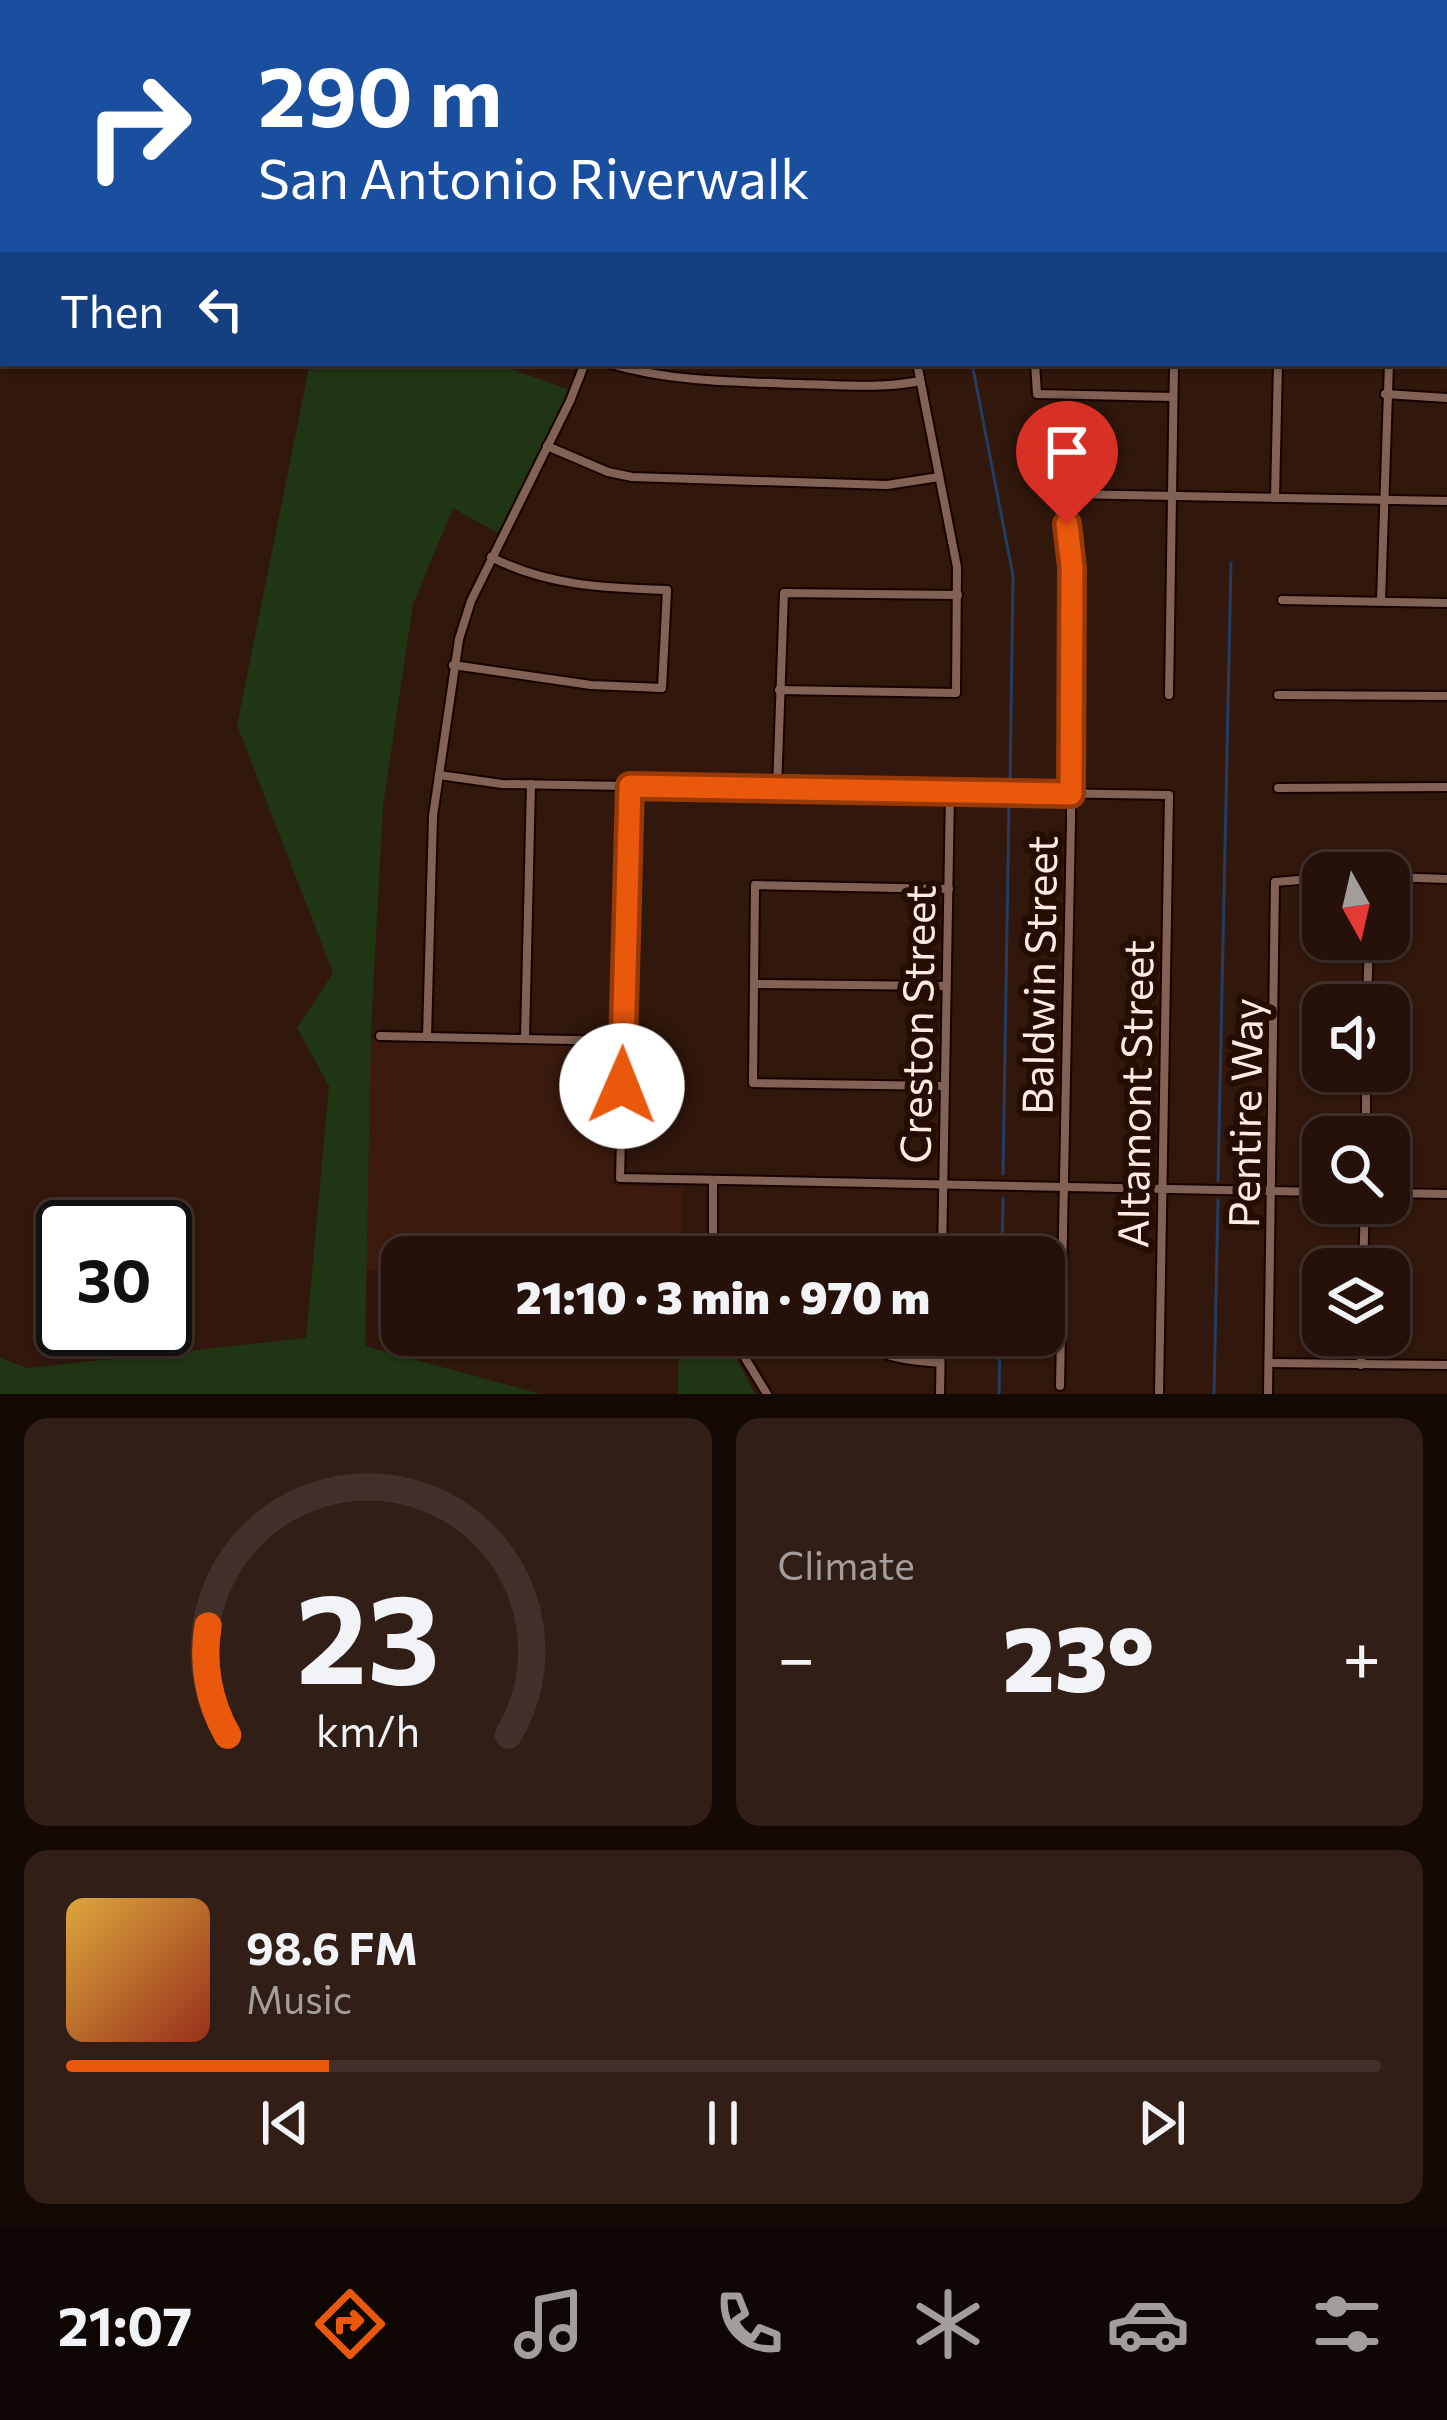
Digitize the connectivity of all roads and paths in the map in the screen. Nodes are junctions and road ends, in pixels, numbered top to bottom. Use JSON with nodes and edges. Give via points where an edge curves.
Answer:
{"nodes":[{"id":1,"x":662,"y":0,"type":"edge"},
{"id":2,"x":722,"y":0,"type":"edge"},
{"id":3,"x":584,"y":366,"type":"edge"},
{"id":4,"x":618,"y":366,"type":"edge"},
{"id":5,"x":918,"y":366,"type":"edge"},
{"id":6,"x":1035,"y":366,"type":"edge"},
{"id":7,"x":1174,"y":366,"type":"edge"},
{"id":8,"x":1278,"y":366,"type":"edge"},
{"id":9,"x":1389,"y":366,"type":"edge"},
{"id":10,"x":920,"y":381,"type":"junction"},
{"id":11,"x":1385,"y":394,"type":"junction"},
{"id":12,"x":1173,"y":397,"type":"junction"},
{"id":13,"x":1447,"y":398,"type":"edge"},
{"id":14,"x":547,"y":446,"type":"junction"},
{"id":15,"x":939,"y":478,"type":"junction"},
{"id":16,"x":1173,"y":496,"type":"junction"},
{"id":17,"x":1274,"y":498,"type":"junction"},
{"id":18,"x":1384,"y":500,"type":"junction"},
{"id":19,"x":1447,"y":502,"type":"edge"},
{"id":20,"x":491,"y":557,"type":"junction"},
{"id":21,"x":958,"y":595,"type":"junction"},
{"id":22,"x":1282,"y":600,"type":"dead end"},
{"id":23,"x":1381,"y":601,"type":"junction"},
{"id":24,"x":1447,"y":603,"type":"edge"},
{"id":25,"x":453,"y":665,"type":"junction"},
{"id":26,"x":779,"y":690,"type":"junction"},
{"id":27,"x":1169,"y":695,"type":"dead end"},
{"id":28,"x":1278,"y":695,"type":"dead end"},
{"id":29,"x":1447,"y":695,"type":"edge"},
{"id":30,"x":439,"y":776,"type":"junction"},
{"id":31,"x":531,"y":784,"type":"junction"},
{"id":32,"x":630,"y":786,"type":"junction"},
{"id":33,"x":1447,"y":787,"type":"edge"},
{"id":34,"x":1277,"y":788,"type":"dead end"},
{"id":35,"x":777,"y":789,"type":"junction"},
{"id":36,"x":950,"y":792,"type":"junction"},
{"id":37,"x":1071,"y":794,"type":"junction"},
{"id":38,"x":1410,"y":878,"type":"edge"},
{"id":39,"x":1447,"y":879,"type":"edge"},
{"id":40,"x":1302,"y":880,"type":"edge"},
{"id":41,"x":949,"y":889,"type":"junction"},
{"id":42,"x":754,"y":984,"type":"junction"},
{"id":43,"x":945,"y":986,"type":"junction"},
{"id":44,"x":380,"y":1036,"type":"dead end"},
{"id":45,"x":427,"y":1036,"type":"junction"},
{"id":46,"x":525,"y":1039,"type":"junction"},
{"id":47,"x":623,"y":1041,"type":"junction"},
{"id":48,"x":944,"y":1086,"type":"junction"},
{"id":49,"x":713,"y":1180,"type":"junction"},
{"id":50,"x":943,"y":1184,"type":"junction"},
{"id":51,"x":1064,"y":1186,"type":"junction"},
{"id":52,"x":1162,"y":1189,"type":"junction"},
{"id":53,"x":1273,"y":1191,"type":"junction"},
{"id":54,"x":1302,"y":1192,"type":"edge"},
{"id":55,"x":1410,"y":1193,"type":"edge"},
{"id":56,"x":1447,"y":1194,"type":"edge"},
{"id":57,"x":713,"y":1236,"type":"edge"},
{"id":58,"x":942,"y":1236,"type":"edge"},
{"id":59,"x":744,"y":1356,"type":"edge"},
{"id":60,"x":889,"y":1356,"type":"edge"},
{"id":61,"x":940,"y":1356,"type":"edge"},
{"id":62,"x":1361,"y":1356,"type":"edge"},
{"id":63,"x":940,"y":1363,"type":"junction"},
{"id":64,"x":1269,"y":1363,"type":"junction"},
{"id":65,"x":1361,"y":1365,"type":"junction"},
{"id":66,"x":1447,"y":1365,"type":"edge"},
{"id":67,"x":1060,"y":1386,"type":"dead end"},
{"id":68,"x":767,"y":1394,"type":"edge"},
{"id":69,"x":940,"y":1394,"type":"edge"},
{"id":70,"x":1159,"y":1394,"type":"edge"},
{"id":71,"x":1268,"y":1394,"type":"edge"}],
"edges":[{"from":1,"to":2,"type":"street"},
{"from":3,"to":14,"type":"street"},
{"from":4,"to":10,"type":"street","via":[[691,380],[880,387]]},
{"from":5,"to":10,"type":"street"},
{"from":6,"to":12,"type":"street","via":[[1037,394]]},
{"from":7,"to":12,"type":"street"},
{"from":8,"to":17,"type":"street"},
{"from":9,"to":11,"type":"street"},
{"from":10,"to":15,"type":"street"},
{"from":11,"to":13,"type":"street"},
{"from":11,"to":18,"type":"street"},
{"from":12,"to":16,"type":"street"},
{"from":14,"to":15,"type":"street","via":[[632,477],[871,485]]},
{"from":14,"to":20,"type":"street"},
{"from":15,"to":21,"type":"street"},
{"from":16,"to":17,"type":"street"},
{"from":16,"to":27,"type":"street"},
{"from":16,"to":37,"type":"street","name":"Baldwin Street","via":[[1066,494]]},
{"from":17,"to":18,"type":"street"},
{"from":18,"to":19,"type":"street"},
{"from":18,"to":23,"type":"street"},
{"from":20,"to":25,"type":"street"},
{"from":20,"to":25,"type":"street","via":[[554,581],[667,590],[662,688]]},
{"from":21,"to":26,"type":"street","via":[[784,593]]},
{"from":21,"to":26,"type":"street","via":[[956,693]]},
{"from":22,"to":23,"type":"street"},
{"from":23,"to":24,"type":"street"},
{"from":25,"to":30,"type":"street"},
{"from":26,"to":35,"type":"street"},
{"from":28,"to":29,"type":"street"},
{"from":30,"to":31,"type":"street"},
{"from":30,"to":45,"type":"street"},
{"from":31,"to":32,"type":"street"},
{"from":31,"to":46,"type":"street"},
{"from":32,"to":35,"type":"street"},
{"from":32,"to":47,"type":"street"},
{"from":33,"to":34,"type":"street"},
{"from":35,"to":36,"type":"street"},
{"from":36,"to":37,"type":"street"},
{"from":36,"to":41,"type":"street","name":"Creston Street"},
{"from":37,"to":51,"type":"street","name":"Baldwin Street"},
{"from":37,"to":52,"type":"street","name":"Altamont Street","via":[[1169,796]]},
{"from":38,"to":39,"type":"street"},
{"from":40,"to":53,"type":"street","name":"Pentire Way","via":[[1275,882]]},
{"from":41,"to":42,"type":"street","via":[[754,885]]},
{"from":41,"to":43,"type":"street","name":"Creston Street"},
{"from":42,"to":43,"type":"street"},
{"from":42,"to":48,"type":"street","via":[[753,1083]]},
{"from":43,"to":48,"type":"street","name":"Creston Street"},
{"from":44,"to":45,"type":"street"},
{"from":45,"to":46,"type":"street"},
{"from":46,"to":47,"type":"street"},
{"from":47,"to":49,"type":"street","via":[[620,1178]]},
{"from":48,"to":50,"type":"street","name":"Creston Street"},
{"from":49,"to":50,"type":"street"},
{"from":49,"to":57,"type":"street"},
{"from":50,"to":51,"type":"street"},
{"from":50,"to":58,"type":"street","name":"Creston Street"},
{"from":51,"to":52,"type":"street"},
{"from":51,"to":67,"type":"street","name":"Baldwin Street"},
{"from":52,"to":53,"type":"street"},
{"from":52,"to":70,"type":"street","name":"Altamont Street"},
{"from":53,"to":54,"type":"street"},
{"from":53,"to":64,"type":"street","name":"Pentire Way"},
{"from":55,"to":56,"type":"street"},
{"from":59,"to":68,"type":"street"},
{"from":60,"to":63,"type":"street"},
{"from":61,"to":63,"type":"street"},
{"from":62,"to":65,"type":"street"},
{"from":63,"to":69,"type":"street"},
{"from":64,"to":65,"type":"street"},
{"from":64,"to":71,"type":"street","name":"Pentire Way"},
{"from":65,"to":66,"type":"street"}]}
